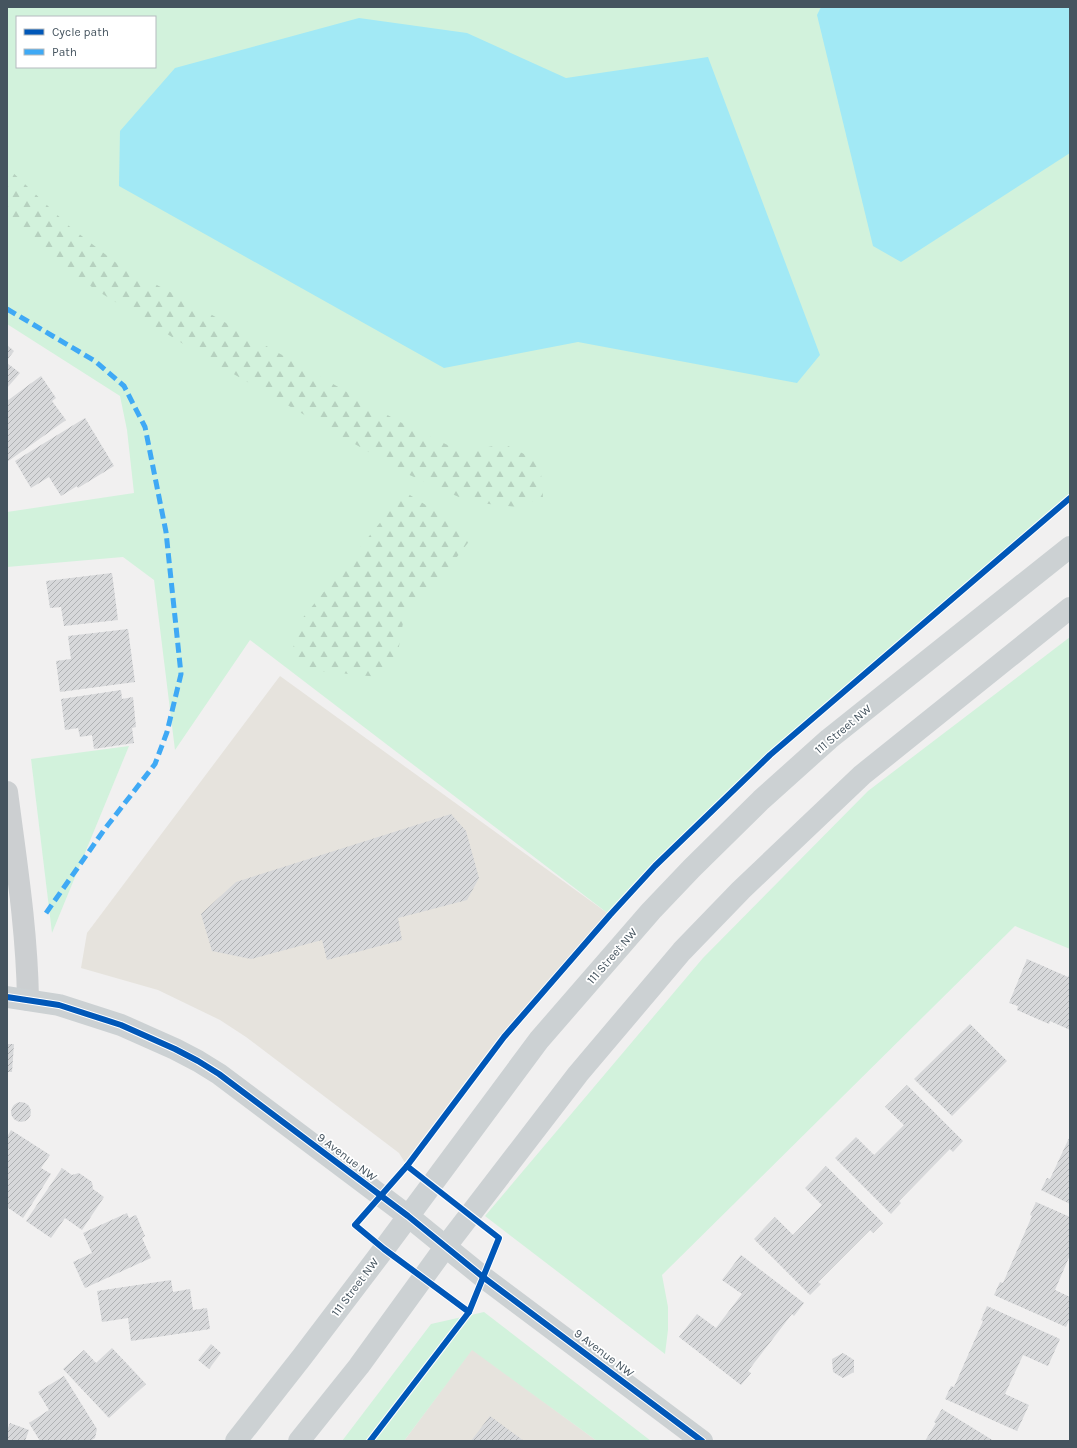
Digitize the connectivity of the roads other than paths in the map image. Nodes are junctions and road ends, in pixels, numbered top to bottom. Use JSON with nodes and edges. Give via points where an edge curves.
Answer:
{"nodes":[{"id":1,"x":1070,"y":547,"type":"edge"},
{"id":2,"x":1070,"y":608,"type":"edge"},
{"id":3,"x":7,"y":792,"type":"edge"},
{"id":4,"x":17,"y":998,"type":"edge"},
{"id":5,"x":408,"y":1216,"type":"junction"},
{"id":6,"x":446,"y":1246,"type":"junction"},
{"id":7,"x":236,"y":1441,"type":"edge"},
{"id":8,"x":299,"y":1441,"type":"edge"},
{"id":9,"x":702,"y":1441,"type":"edge"}],
"edges":[{"from":1,"to":5,"type":"main road","name":"111 Street NW","via":[[829,740],[761,800],[692,868],[651,911],[539,1040]]},
{"from":2,"to":6,"type":"main road","via":[[862,775],[740,890],[682,951],[578,1074]]},
{"from":3,"to":4,"type":"street","via":[[28,967]]},
{"from":4,"to":5,"type":"main road","name":"9 Avenue NW","via":[[59,1005],[121,1025],[198,1061]]},
{"from":5,"to":6,"type":"main road","name":"9 Avenue NW"},
{"from":5,"to":7,"type":"main road","name":"111 Street NW","via":[[302,1358]]},
{"from":6,"to":8,"type":"main road","via":[[359,1366]]},
{"from":6,"to":9,"type":"main road","name":"9 Avenue NW","via":[[482,1277]]}]}
